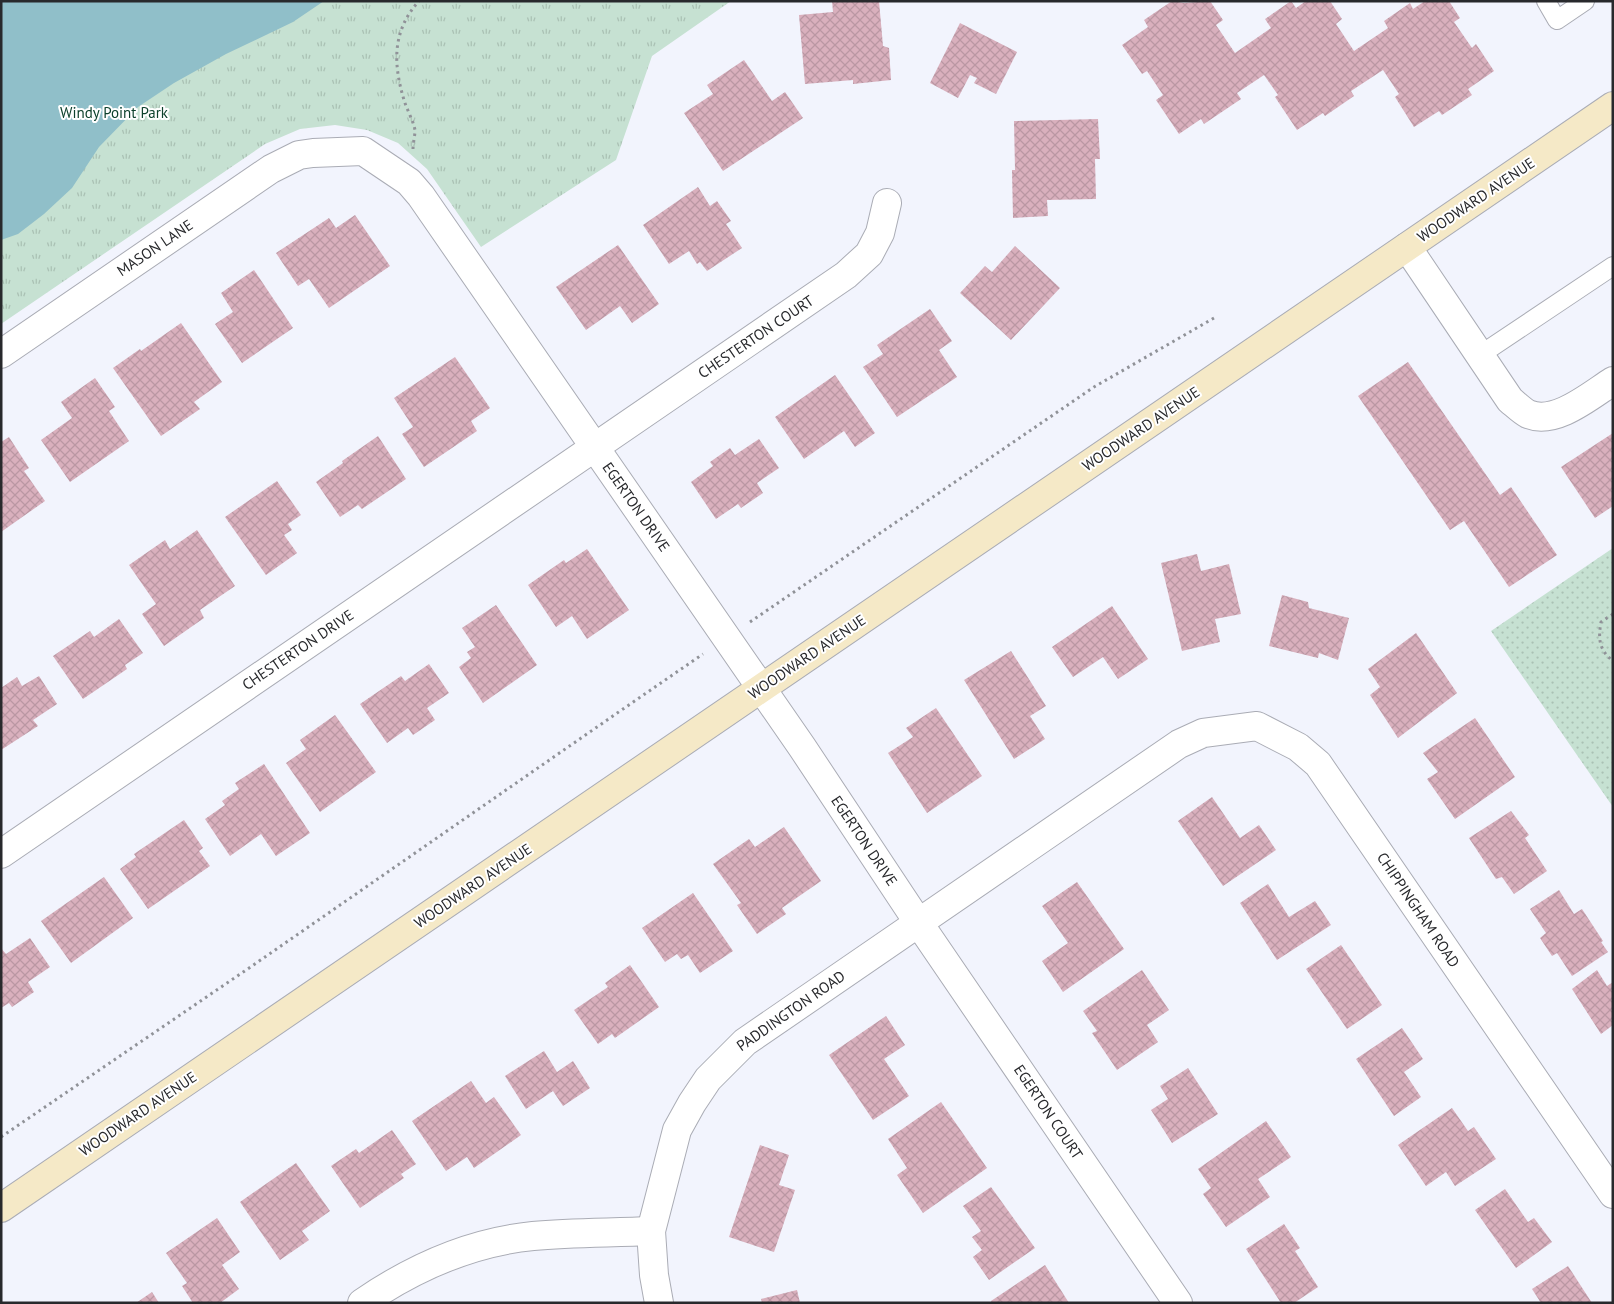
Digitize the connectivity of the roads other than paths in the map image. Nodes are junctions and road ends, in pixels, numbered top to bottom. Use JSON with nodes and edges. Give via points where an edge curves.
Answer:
{"nodes":[{"id":1,"x":1546,"y":1,"type":"edge"},
{"id":2,"x":1585,"y":1,"type":"edge"},
{"id":3,"x":1613,"y":106,"type":"edge"},
{"id":4,"x":313,"y":153,"type":"joint"},
{"id":5,"x":887,"y":203,"type":"dead end"},
{"id":6,"x":1407,"y":247,"type":"junction"},
{"id":7,"x":1613,"y":266,"type":"edge"},
{"id":8,"x":1,"y":354,"type":"edge"},
{"id":9,"x":1480,"y":355,"type":"junction"},
{"id":10,"x":1613,"y":381,"type":"edge"},
{"id":11,"x":594,"y":447,"type":"junction"},
{"id":12,"x":761,"y":688,"type":"junction"},
{"id":13,"x":1167,"y":752,"type":"joint"},
{"id":14,"x":1,"y":854,"type":"edge"},
{"id":15,"x":918,"y":922,"type":"junction"},
{"id":16,"x":1613,"y":1194,"type":"edge"},
{"id":17,"x":1,"y":1208,"type":"edge"},
{"id":18,"x":651,"y":1231,"type":"junction"},
{"id":19,"x":362,"y":1303,"type":"edge"},
{"id":20,"x":659,"y":1303,"type":"edge"},
{"id":21,"x":1178,"y":1303,"type":"edge"}],
"edges":[{"from":1,"to":2,"type":"lane","via":[[1557,20]]},
{"from":3,"to":6,"type":"main road","name":"WOODWARD AVENUE"},
{"from":4,"to":8,"type":"street","name":"MASON LANE","via":[[299,155],[271,169]]},
{"from":4,"to":11,"type":"street","name":"EGERTON DRIVE","via":[[363,151],[409,182]]},
{"from":5,"to":11,"type":"street","name":"CHESTERTON COURT","via":[[880,233],[869,254],[846,276]]},
{"from":6,"to":9,"type":"street"},
{"from":6,"to":12,"type":"main road","name":"WOODWARD AVENUE"},
{"from":7,"to":9,"type":"lane"},
{"from":9,"to":10,"type":"street","via":[[1510,400],[1529,414],[1550,417],[1571,408]]},
{"from":11,"to":12,"type":"street","name":"EGERTON DRIVE"},
{"from":11,"to":14,"type":"street","name":"CHESTERTON DRIVE"},
{"from":12,"to":15,"type":"street","name":"EGERTON DRIVE"},
{"from":12,"to":17,"type":"main road","name":"WOODWARD AVENUE"},
{"from":13,"to":15,"type":"street","name":"PADDINGTON ROAD"},
{"from":13,"to":16,"type":"street","name":"CHIPPINGHAM ROAD","via":[[1203,733],[1257,726],[1298,747],[1318,764]]},
{"from":15,"to":18,"type":"street","name":"PADDINGTON ROAD","via":[[745,1042],[708,1079],[677,1130]]},
{"from":15,"to":21,"type":"street","name":"EGERTON COURT"},
{"from":18,"to":19,"type":"street","via":[[533,1236],[483,1245],[413,1272]]},
{"from":18,"to":20,"type":"street","name":"PADDINGTON ROAD"}]}
